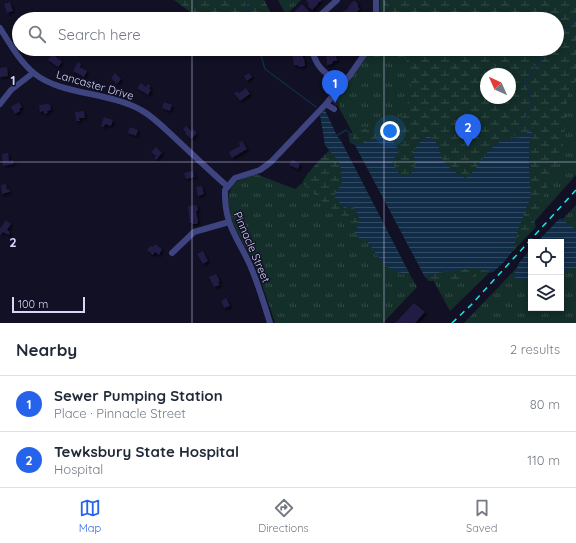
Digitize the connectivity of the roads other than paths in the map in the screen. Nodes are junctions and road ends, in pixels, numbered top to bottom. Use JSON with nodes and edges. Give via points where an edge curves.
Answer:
{"nodes":[{"id":1,"x":336,"y":0,"type":"edge"},
{"id":2,"x":376,"y":0,"type":"edge"},
{"id":3,"x":323,"y":12,"type":"edge"},
{"id":4,"x":376,"y":12,"type":"edge"},
{"id":5,"x":0,"y":28,"type":"edge"},
{"id":6,"x":12,"y":46,"type":"edge"},
{"id":7,"x":19,"y":56,"type":"edge"},
{"id":8,"x":313,"y":56,"type":"edge"},
{"id":9,"x":364,"y":56,"type":"edge"},
{"id":10,"x":34,"y":73,"type":"junction"},
{"id":11,"x":342,"y":85,"type":"junction"},
{"id":12,"x":0,"y":104,"type":"edge"},
{"id":13,"x":326,"y":104,"type":"junction"},
{"id":14,"x":334,"y":109,"type":"dead end"},
{"id":15,"x":227,"y":186,"type":"junction"},
{"id":16,"x":229,"y":222,"type":"junction"},
{"id":17,"x":172,"y":253,"type":"dead end"},
{"id":18,"x":270,"y":323,"type":"edge"}],
"edges":[{"from":1,"to":3,"type":"street"},
{"from":2,"to":4,"type":"street"},
{"from":5,"to":6,"type":"street","name":"Lancaster Drive"},
{"from":7,"to":10,"type":"street","name":"Lancaster Drive"},
{"from":8,"to":11,"type":"street","via":[[319,67]]},
{"from":9,"to":11,"type":"street"},
{"from":10,"to":12,"type":"street","via":[[11,90]]},
{"from":10,"to":15,"type":"street","name":"Lancaster Drive","via":[[54,84],[104,96],[141,110]]},
{"from":11,"to":13,"type":"street"},
{"from":13,"to":14,"type":"street"},
{"from":13,"to":15,"type":"street","via":[[263,169],[240,175]]},
{"from":15,"to":16,"type":"street","name":"Pinnacle Street","via":[[225,196]]},
{"from":16,"to":17,"type":"street","via":[[194,232]]},
{"from":16,"to":18,"type":"street","name":"Pinnacle Street","via":[[252,270]]}]}
